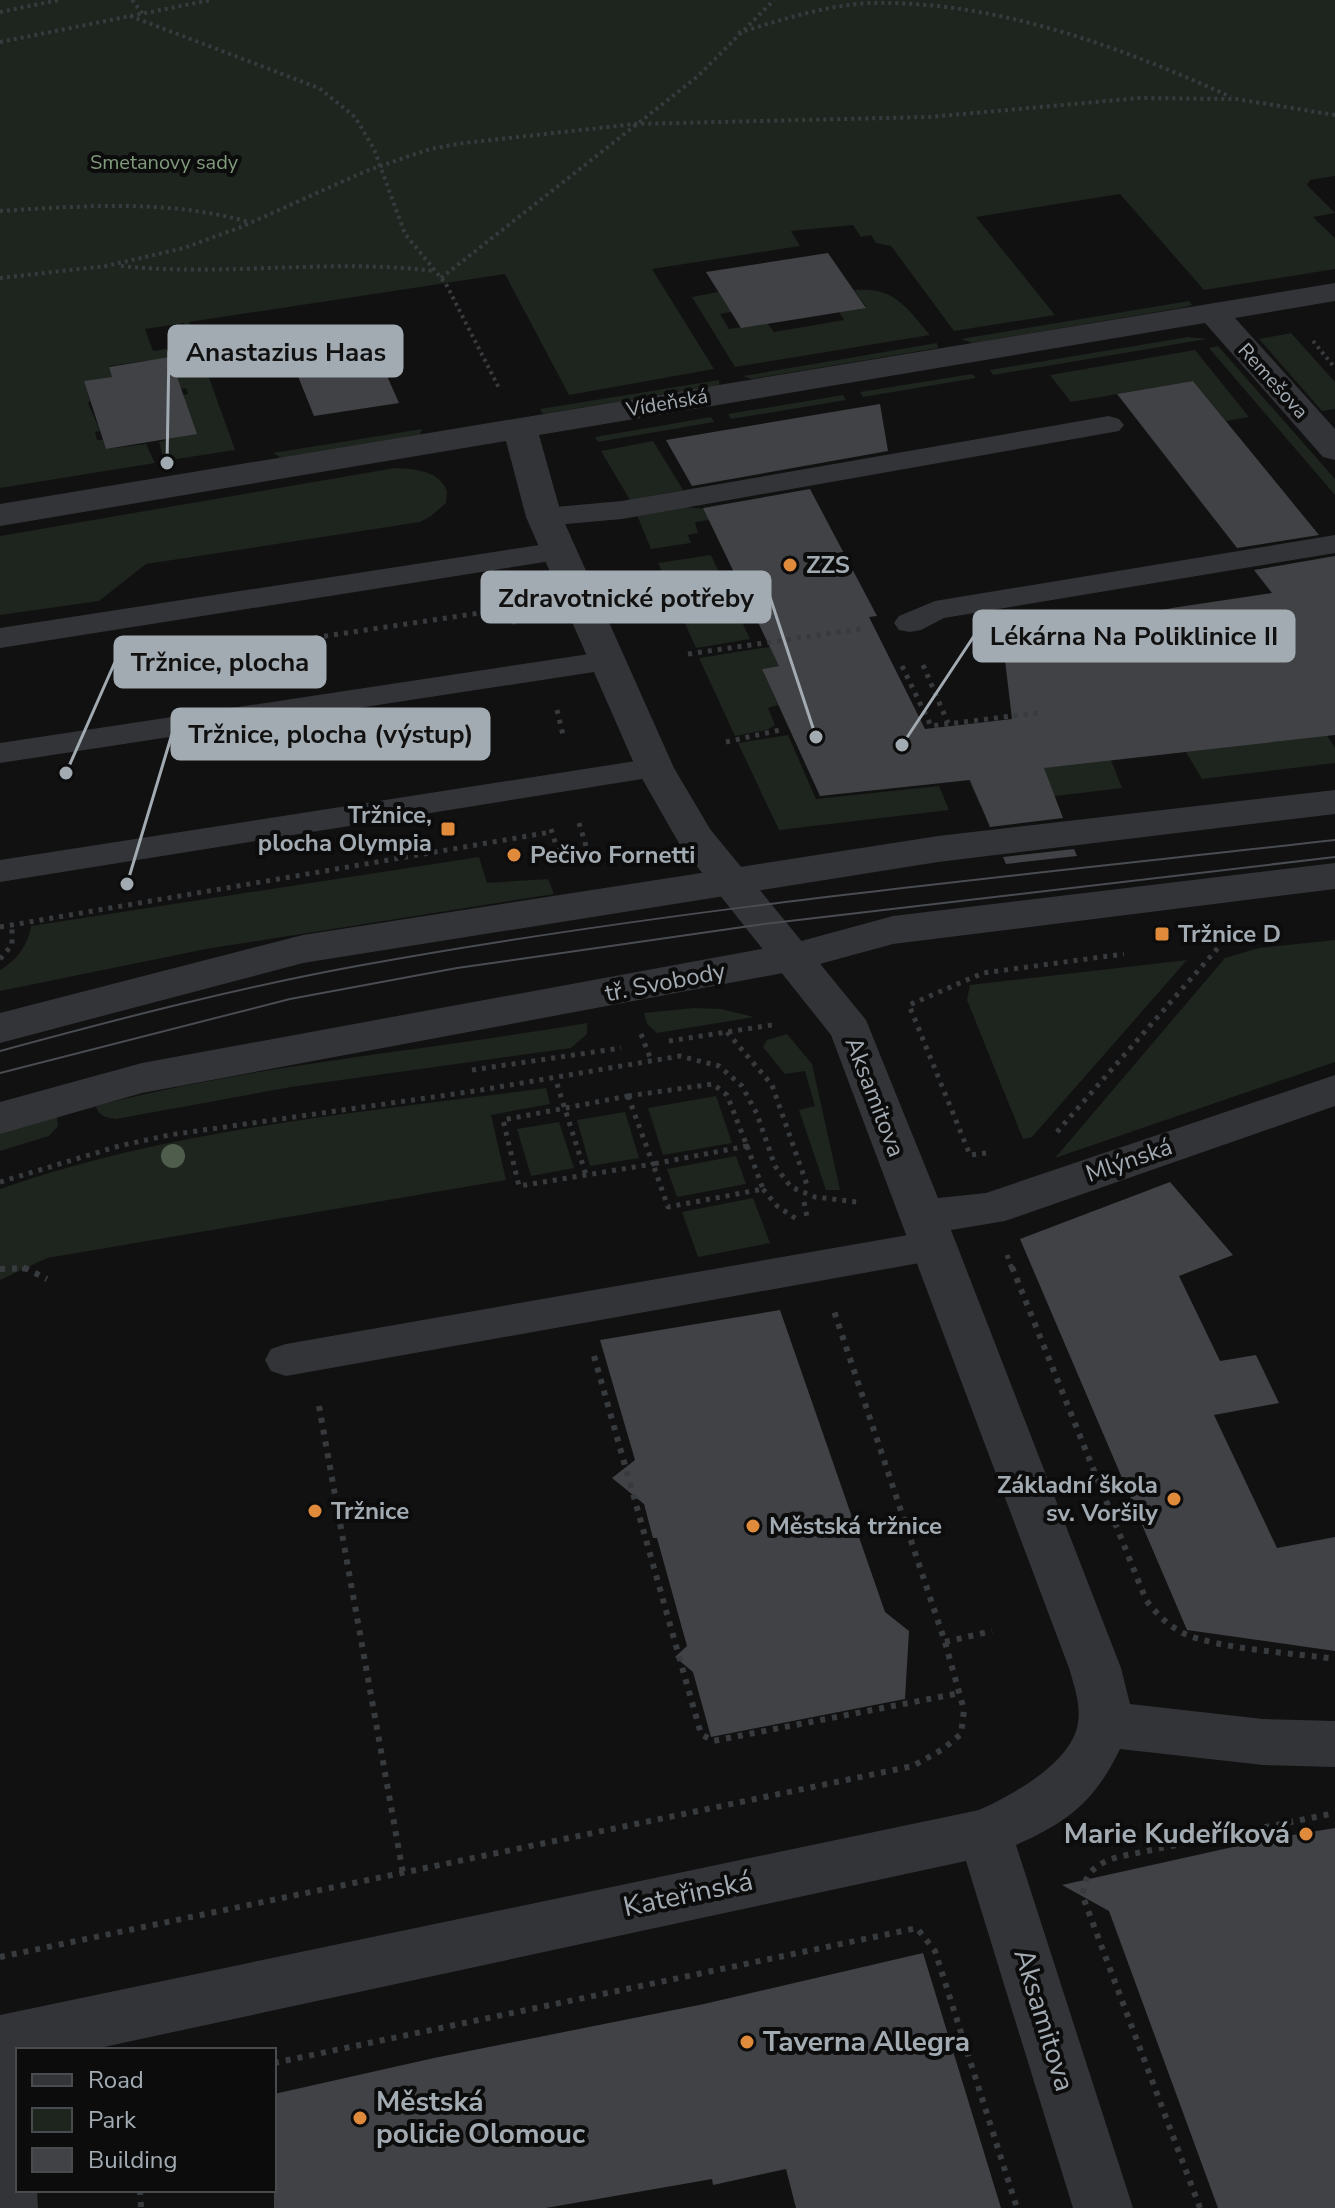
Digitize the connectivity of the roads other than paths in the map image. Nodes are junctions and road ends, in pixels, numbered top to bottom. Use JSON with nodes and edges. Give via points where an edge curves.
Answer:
{"nodes":[{"id":1,"x":1335,"y":292,"type":"edge"},
{"id":2,"x":1212,"y":312,"type":"junction"},
{"id":3,"x":1109,"y":425,"type":"dead end"},
{"id":4,"x":520,"y":428,"type":"junction"},
{"id":5,"x":1335,"y":450,"type":"edge"},
{"id":6,"x":0,"y":515,"type":"edge"},
{"id":7,"x":544,"y":517,"type":"junction"},
{"id":8,"x":1335,"y":544,"type":"edge"},
{"id":9,"x":559,"y":551,"type":"junction"},
{"id":10,"x":910,"y":623,"type":"road end"},
{"id":11,"x":0,"y":638,"type":"edge"},
{"id":12,"x":609,"y":661,"type":"junction"},
{"id":13,"x":0,"y":753,"type":"edge"},
{"id":14,"x":655,"y":768,"type":"junction"},
{"id":15,"x":1335,"y":802,"type":"edge"},
{"id":16,"x":0,"y":871,"type":"edge"},
{"id":17,"x":1335,"y":876,"type":"edge"},
{"id":18,"x":730,"y":882,"type":"junction"},
{"id":19,"x":794,"y":957,"type":"junction"},
{"id":20,"x":249,"y":961,"type":"junction"},
{"id":21,"x":0,"y":1005,"type":"edge"},
{"id":22,"x":0,"y":1028,"type":"edge"},
{"id":23,"x":1335,"y":1090,"type":"edge"},
{"id":24,"x":0,"y":1118,"type":"edge"},
{"id":25,"x":926,"y":1232,"type":"junction"},
{"id":26,"x":298,"y":1357,"type":"road end"},
{"id":27,"x":1105,"y":1724,"type":"junction"},
{"id":28,"x":1335,"y":1744,"type":"edge"},
{"id":29,"x":985,"y":1833,"type":"junction"},
{"id":30,"x":0,"y":2042,"type":"edge"},
{"id":31,"x":0,"y":2066,"type":"edge"},
{"id":32,"x":12,"y":2208,"type":"edge"},
{"id":33,"x":1103,"y":2208,"type":"edge"}],
"edges":[{"from":1,"to":2,"type":"street","name":"Vídeňská"},
{"from":2,"to":4,"type":"street","name":"Vídeňská"},
{"from":2,"to":5,"type":"street","name":"Remešova"},
{"from":3,"to":7,"type":"lane","via":[[622,510]]},
{"from":4,"to":6,"type":"street","name":"Vídeňská"},
{"from":4,"to":7,"type":"street","name":"Aksamitova"},
{"from":7,"to":9,"type":"street","name":"Aksamitova"},
{"from":8,"to":10,"type":"lane","via":[[935,610]]},
{"from":9,"to":11,"type":"lane"},
{"from":9,"to":12,"type":"street","name":"Aksamitova"},
{"from":12,"to":13,"type":"lane"},
{"from":12,"to":14,"type":"street","name":"Aksamitova"},
{"from":14,"to":16,"type":"lane"},
{"from":14,"to":18,"type":"street","name":"Aksamitova","via":[[694,836]]},
{"from":15,"to":18,"type":"street","via":[[938,849]]},
{"from":17,"to":19,"type":"street","name":"tř. Svobody","via":[[964,919],[893,930]]},
{"from":18,"to":19,"type":"street","name":"Aksamitova"},
{"from":18,"to":20,"type":"street"},
{"from":19,"to":24,"type":"street","name":"tř. Svobody","via":[[230,1060],[142,1078]]},
{"from":19,"to":25,"type":"street","name":"Aksamitova","via":[[851,1030]]},
{"from":20,"to":21,"type":"street","via":[[83,986]]},
{"from":20,"to":22,"type":"street"},
{"from":23,"to":25,"type":"street","name":"Mlýnská"},
{"from":25,"to":26,"type":"lane","via":[[820,1268]]},
{"from":25,"to":27,"type":"street","name":"Aksamitova","via":[[1077,1614],[1103,1693]]},
{"from":27,"to":28,"type":"street","via":[[1263,1742]]},
{"from":27,"to":29,"type":"street","name":"Kateřinská","via":[[1088,1759],[1061,1792],[1033,1812]]},
{"from":29,"to":30,"type":"street","name":"Kateřinská"},
{"from":29,"to":33,"type":"street","name":"Aksamitova"},
{"from":31,"to":32,"type":"lane"}]}
